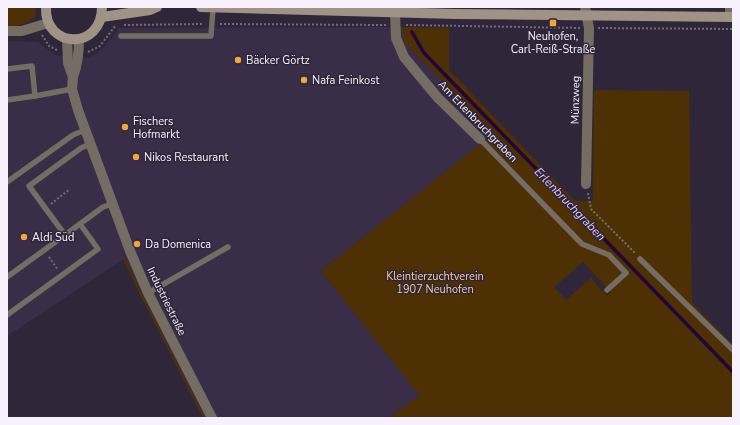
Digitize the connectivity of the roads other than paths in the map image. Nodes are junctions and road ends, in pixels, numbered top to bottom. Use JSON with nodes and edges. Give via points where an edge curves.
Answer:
{"nodes":[{"id":1,"x":46,"y":7,"type":"edge"},
{"id":2,"x":157,"y":7,"type":"edge"},
{"id":3,"x":201,"y":7,"type":"edge"},
{"id":4,"x":213,"y":8,"type":"edge"},
{"id":5,"x":286,"y":8,"type":"edge"},
{"id":6,"x":367,"y":9,"type":"edge"},
{"id":7,"x":585,"y":11,"type":"edge"},
{"id":8,"x":102,"y":12,"type":"edge"},
{"id":9,"x":395,"y":12,"type":"junction"},
{"id":10,"x":731,"y":14,"type":"edge"},
{"id":11,"x":48,"y":23,"type":"junction"},
{"id":12,"x":7,"y":31,"type":"edge"},
{"id":13,"x":121,"y":36,"type":"dead end"},
{"id":14,"x":67,"y":39,"type":"junction"},
{"id":15,"x":79,"y":39,"type":"junction"},
{"id":16,"x":7,"y":69,"type":"edge"},
{"id":17,"x":72,"y":77,"type":"junction"},
{"id":18,"x":72,"y":89,"type":"junction"},
{"id":19,"x":35,"y":96,"type":"junction"},
{"id":20,"x":7,"y":100,"type":"edge"},
{"id":21,"x":85,"y":130,"type":"junction"},
{"id":22,"x":480,"y":139,"type":"joint"},
{"id":23,"x":90,"y":144,"type":"junction"},
{"id":24,"x":7,"y":182,"type":"edge"},
{"id":25,"x":586,"y":184,"type":"road end"},
{"id":26,"x":112,"y":204,"type":"junction"},
{"id":27,"x":80,"y":224,"type":"junction"},
{"id":28,"x":65,"y":235,"type":"junction"},
{"id":29,"x":228,"y":247,"type":"dead end"},
{"id":30,"x":640,"y":259,"type":"road end"},
{"id":31,"x":7,"y":277,"type":"edge"},
{"id":32,"x":607,"y":290,"type":"dead end"},
{"id":33,"x":148,"y":293,"type":"junction"},
{"id":34,"x":7,"y":315,"type":"edge"},
{"id":35,"x":733,"y":350,"type":"edge"},
{"id":36,"x":212,"y":418,"type":"edge"}],
"edges":[{"from":1,"to":11,"type":"street"},
{"from":2,"to":8,"type":"street","via":[[150,10]]},
{"from":3,"to":4,"type":"street"},
{"from":4,"to":5,"type":"street"},
{"from":4,"to":13,"type":"lane","via":[[211,36]]},
{"from":5,"to":6,"type":"street"},
{"from":6,"to":9,"type":"street"},
{"from":7,"to":9,"type":"street"},
{"from":7,"to":10,"type":"street"},
{"from":7,"to":25,"type":"street","name":"Münzweg","via":[[589,28]]},
{"from":8,"to":15,"type":"street","via":[[99,25],[94,32]]},
{"from":9,"to":22,"type":"street","name":"Am Erlenbruchgraben","via":[[396,38],[404,57],[438,98]]},
{"from":11,"to":12,"type":"street","via":[[22,31]]},
{"from":11,"to":14,"type":"street","via":[[53,30]]},
{"from":14,"to":15,"type":"street"},
{"from":14,"to":17,"type":"street","name":"Industriestraße"},
{"from":15,"to":17,"type":"street","name":"Industriestraße","via":[[77,67]]},
{"from":16,"to":19,"type":"lane","via":[[32,66]]},
{"from":17,"to":18,"type":"street","name":"Industriestraße"},
{"from":18,"to":19,"type":"lane"},
{"from":18,"to":21,"type":"street","name":"Industriestraße"},
{"from":19,"to":20,"type":"lane"},
{"from":21,"to":23,"type":"street","name":"Industriestraße"},
{"from":21,"to":24,"type":"lane","via":[[73,135]]},
{"from":22,"to":32,"type":"lane","name":"Am Erlenbruchgraben","via":[[582,244],[609,255],[626,273]]},
{"from":23,"to":26,"type":"street","name":"Industriestraße"},
{"from":23,"to":28,"type":"lane","via":[[29,186]]},
{"from":26,"to":27,"type":"lane","via":[[103,207]]},
{"from":26,"to":33,"type":"street","name":"Industriestraße"},
{"from":27,"to":28,"type":"lane"},
{"from":27,"to":34,"type":"lane","via":[[98,249]]},
{"from":28,"to":31,"type":"lane"},
{"from":29,"to":33,"type":"lane"},
{"from":30,"to":35,"type":"lane"},
{"from":33,"to":36,"type":"street","name":"Industriestraße"}]}
